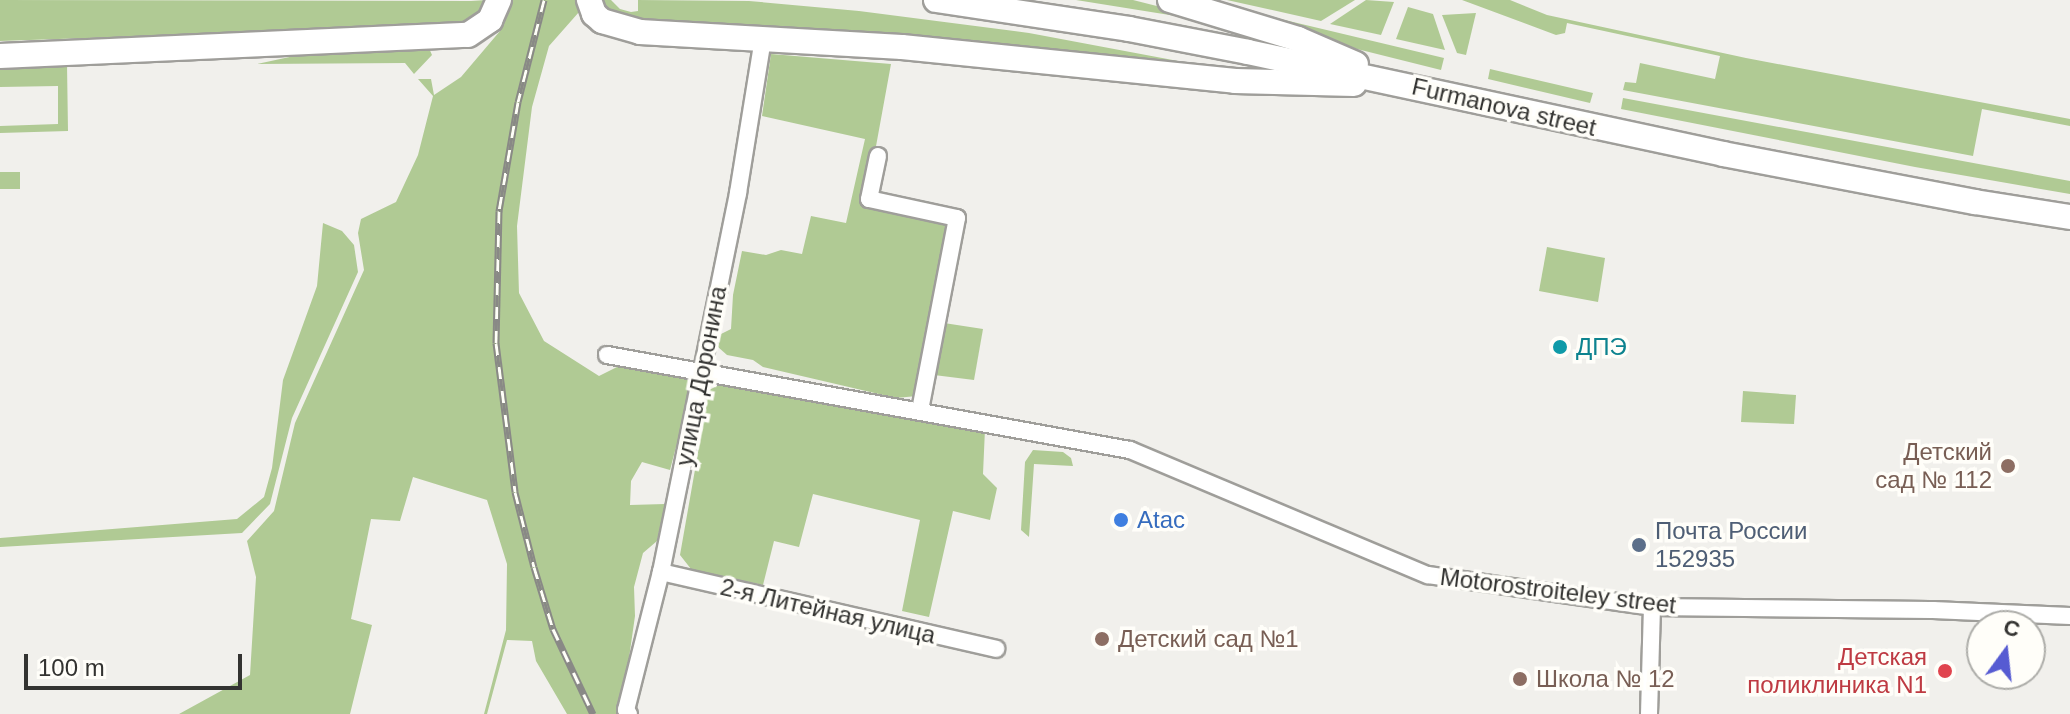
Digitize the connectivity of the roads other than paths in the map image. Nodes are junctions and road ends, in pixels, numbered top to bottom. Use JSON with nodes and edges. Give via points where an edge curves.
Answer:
{"nodes":[{"id":1,"x":499,"y":0,"type":"edge"},
{"id":2,"x":936,"y":0,"type":"edge"},
{"id":3,"x":1170,"y":0,"type":"edge"},
{"id":4,"x":592,"y":7,"type":"edge"},
{"id":5,"x":1255,"y":25,"type":"junction"},
{"id":6,"x":763,"y":39,"type":"junction"},
{"id":7,"x":1247,"y":51,"type":"junction"},
{"id":8,"x":0,"y":56,"type":"edge"},
{"id":9,"x":1239,"y":81,"type":"junction"},
{"id":10,"x":1394,"y":82,"type":"junction"},
{"id":11,"x":878,"y":156,"type":"dead end"},
{"id":12,"x":2070,"y":217,"type":"edge"},
{"id":13,"x":607,"y":355,"type":"dead end"},
{"id":14,"x":702,"y":372,"type":"junction"},
{"id":15,"x":920,"y":411,"type":"junction"},
{"id":16,"x":661,"y":572,"type":"junction"},
{"id":17,"x":1652,"y":607,"type":"junction"},
{"id":18,"x":2070,"y":616,"type":"edge"},
{"id":19,"x":996,"y":649,"type":"dead end"},
{"id":20,"x":628,"y":712,"type":"edge"},
{"id":21,"x":1649,"y":714,"type":"edge"}],
"edges":[{"from":1,"to":8,"type":"street","via":[[490,20],[468,35]]},
{"from":2,"to":7,"type":"street","name":"Furmanova street"},
{"from":3,"to":5,"type":"street"},
{"from":4,"to":6,"type":"street","via":[[615,28]]},
{"from":5,"to":7,"type":"street","via":[[1261,39]]},
{"from":5,"to":10,"type":"street"},
{"from":6,"to":9,"type":"street","via":[[902,47]]},
{"from":6,"to":14,"type":"street","name":"улица Доронина"},
{"from":7,"to":9,"type":"street","via":[[1255,69]]},
{"from":7,"to":10,"type":"street","name":"Furmanova street"},
{"from":9,"to":10,"type":"street"},
{"from":10,"to":12,"type":"street","name":"Furmanova street","via":[[1723,154]]},
{"from":11,"to":15,"type":"street","via":[[869,199],[957,218]]},
{"from":13,"to":14,"type":"street","name":"Motorostroiteley street"},
{"from":14,"to":15,"type":"street","name":"Motorostroiteley street"},
{"from":14,"to":16,"type":"street","name":"улица Доронина"},
{"from":15,"to":17,"type":"street","name":"Motorostroiteley street","via":[[1130,450],[1428,575]]},
{"from":16,"to":19,"type":"street","name":"2-я Литейная улица"},
{"from":16,"to":20,"type":"street","name":"улица Доронина"},
{"from":17,"to":18,"type":"street","name":"Motorostroiteley street"},
{"from":17,"to":21,"type":"street"}]}
